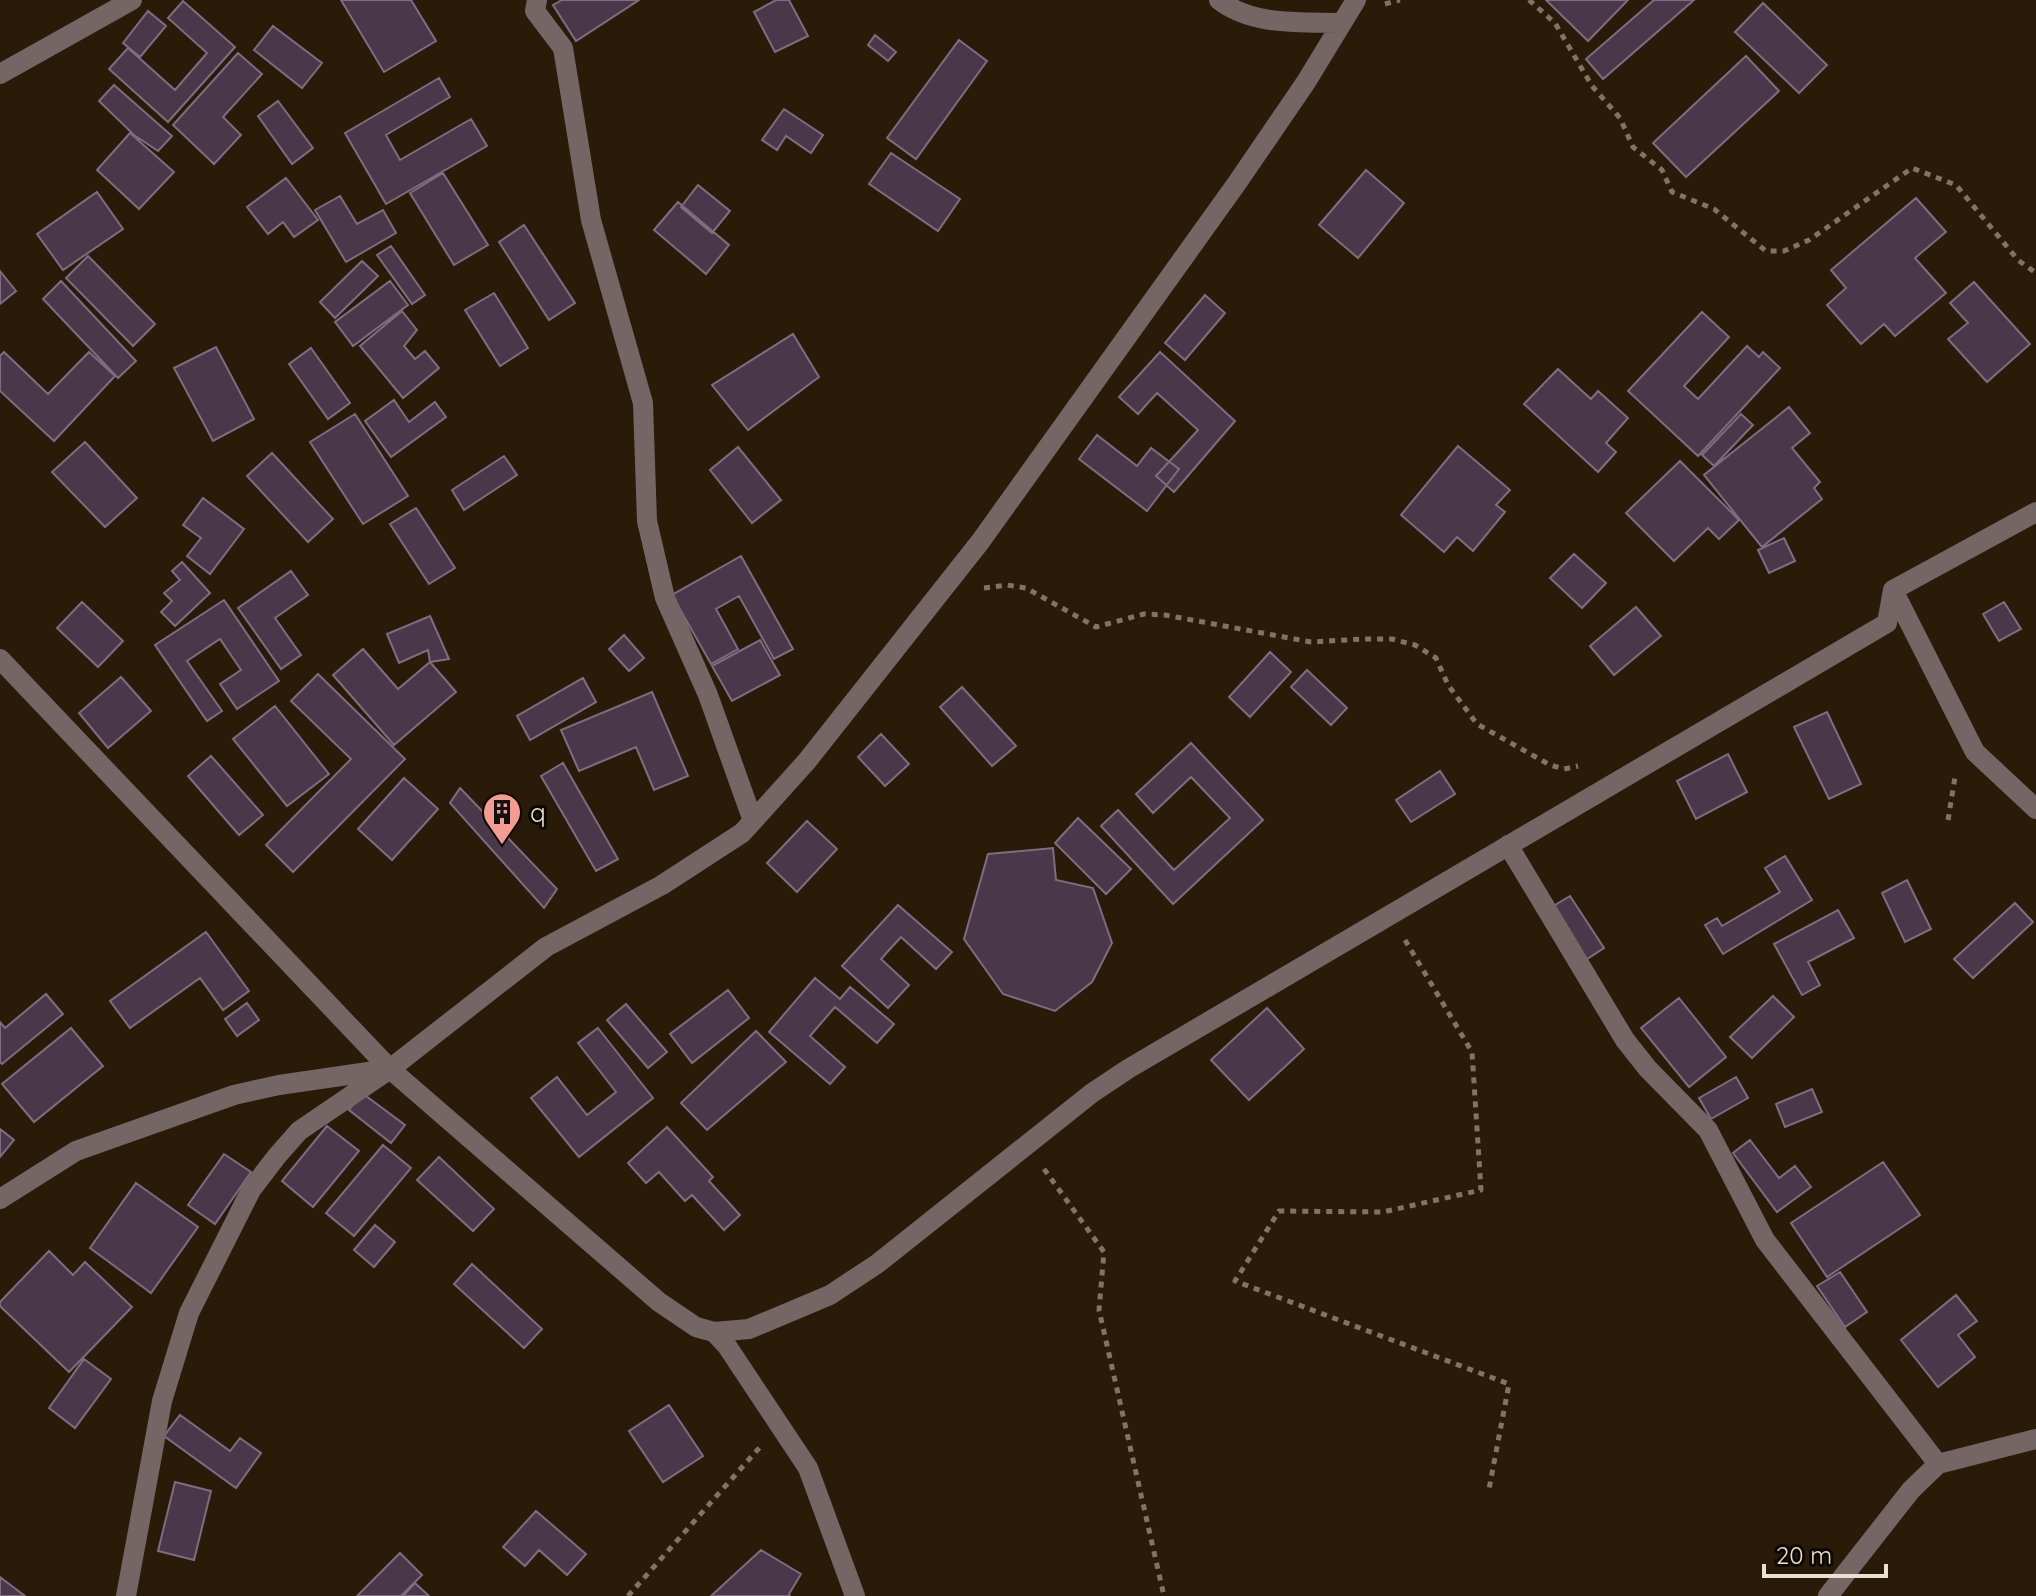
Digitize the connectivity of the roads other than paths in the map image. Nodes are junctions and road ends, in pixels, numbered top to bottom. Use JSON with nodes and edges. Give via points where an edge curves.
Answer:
{"nodes":[{"id":1,"x":132,"y":0,"type":"edge"},
{"id":2,"x":537,"y":0,"type":"edge"},
{"id":3,"x":1219,"y":0,"type":"edge"},
{"id":4,"x":1356,"y":0,"type":"edge"},
{"id":5,"x":1341,"y":23,"type":"junction"},
{"id":6,"x":0,"y":74,"type":"edge"},
{"id":7,"x":2036,"y":512,"type":"edge"},
{"id":8,"x":1893,"y":590,"type":"junction"},
{"id":9,"x":0,"y":659,"type":"edge"},
{"id":10,"x":2036,"y":809,"type":"edge"},
{"id":11,"x":753,"y":821,"type":"junction"},
{"id":12,"x":1508,"y":845,"type":"junction"},
{"id":13,"x":390,"y":1069,"type":"junction"},
{"id":14,"x":0,"y":1199,"type":"edge"},
{"id":15,"x":714,"y":1332,"type":"junction"},
{"id":16,"x":2036,"y":1439,"type":"edge"},
{"id":17,"x":1938,"y":1464,"type":"junction"},
{"id":18,"x":126,"y":1596,"type":"edge"},
{"id":19,"x":855,"y":1596,"type":"edge"},
{"id":20,"x":1828,"y":1596,"type":"edge"}],
"edges":[{"from":1,"to":6,"type":"street"},
{"from":2,"to":11,"type":"street","via":[[535,11],[563,48],[591,220],[643,403],[647,521],[665,598],[708,695]]},
{"from":3,"to":5,"type":"street","via":[[1271,21]]},
{"from":4,"to":5,"type":"street"},
{"from":5,"to":11,"type":"street","via":[[1237,183],[980,542]]},
{"from":7,"to":8,"type":"street"},
{"from":8,"to":10,"type":"street","via":[[1975,752]]},
{"from":8,"to":12,"type":"street","via":[[1887,623]]},
{"from":9,"to":13,"type":"street"},
{"from":11,"to":13,"type":"street","via":[[662,885],[546,947]]},
{"from":12,"to":15,"type":"street","via":[[1128,1069],[830,1295],[749,1329]]},
{"from":12,"to":17,"type":"street","via":[[1625,1040],[1708,1130],[1765,1240]]},
{"from":13,"to":14,"type":"street","via":[[234,1095],[76,1151]]},
{"from":13,"to":15,"type":"street","via":[[659,1302],[696,1327]]},
{"from":13,"to":18,"type":"street","via":[[299,1131],[277,1156],[251,1190],[189,1313],[162,1401]]},
{"from":15,"to":19,"type":"street","via":[[738,1359],[808,1468]]},
{"from":16,"to":17,"type":"street"},
{"from":17,"to":20,"type":"street","via":[[1911,1490]]}]}
